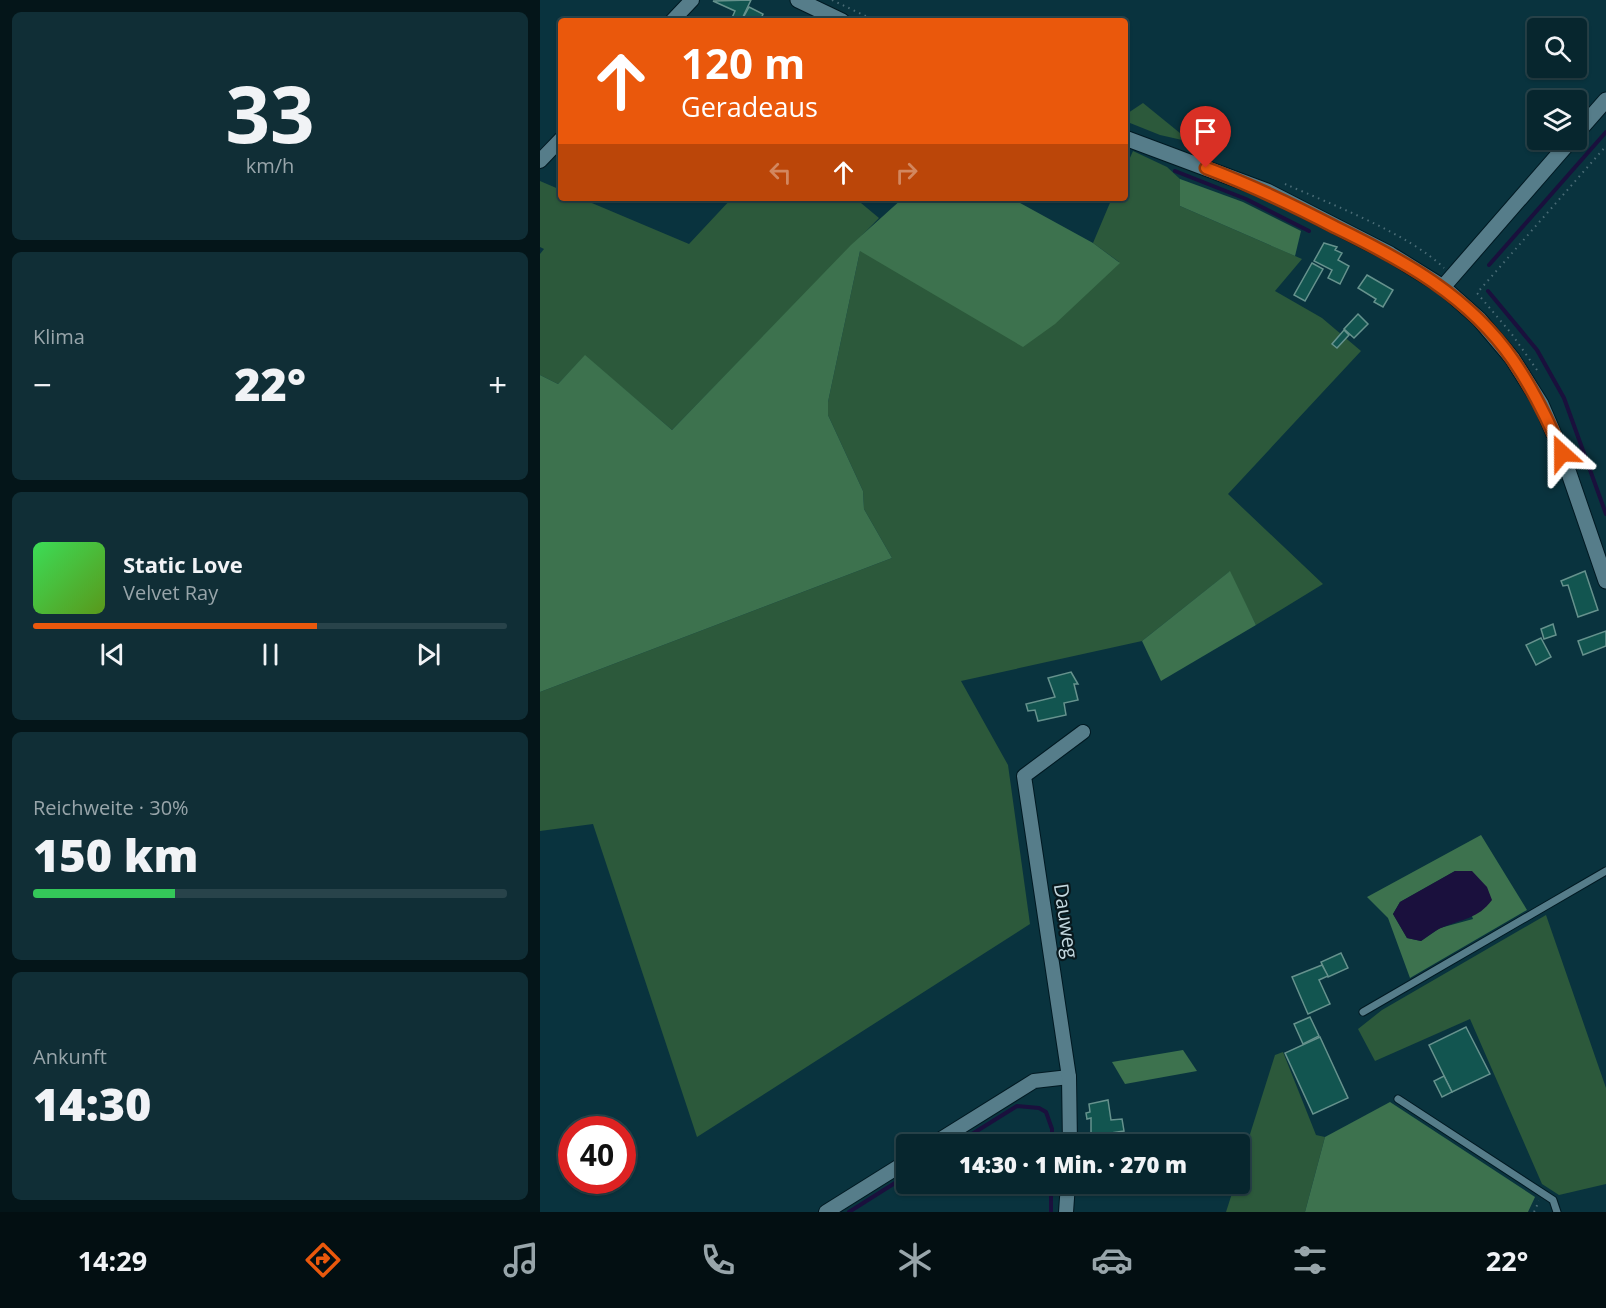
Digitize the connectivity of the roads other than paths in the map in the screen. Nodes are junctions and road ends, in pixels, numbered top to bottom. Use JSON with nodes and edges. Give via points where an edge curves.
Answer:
{"nodes":[{"id":1,"x":692,"y":0,"type":"edge"},
{"id":2,"x":798,"y":0,"type":"edge"},
{"id":3,"x":675,"y":18,"type":"edge"},
{"id":4,"x":836,"y":18,"type":"edge"},
{"id":5,"x":1606,"y":100,"type":"edge"},
{"id":6,"x":1587,"y":122,"type":"edge"},
{"id":7,"x":1128,"y":139,"type":"edge"},
{"id":8,"x":558,"y":142,"type":"edge"},
{"id":9,"x":1562,"y":150,"type":"edge"},
{"id":10,"x":540,"y":161,"type":"edge"},
{"id":11,"x":1443,"y":287,"type":"junction"},
{"id":12,"x":1606,"y":581,"type":"edge"},
{"id":13,"x":1083,"y":732,"type":"dead end"},
{"id":14,"x":1606,"y":871,"type":"edge"},
{"id":15,"x":1363,"y":1012,"type":"dead end"},
{"id":16,"x":1069,"y":1077,"type":"junction"},
{"id":17,"x":1398,"y":1099,"type":"dead end"},
{"id":18,"x":949,"y":1134,"type":"edge"},
{"id":19,"x":1071,"y":1134,"type":"edge"},
{"id":20,"x":896,"y":1168,"type":"edge"},
{"id":21,"x":1067,"y":1194,"type":"edge"},
{"id":22,"x":826,"y":1212,"type":"edge"},
{"id":23,"x":1066,"y":1212,"type":"edge"},
{"id":24,"x":1557,"y":1212,"type":"edge"}],
"edges":[{"from":1,"to":3,"type":"street"},
{"from":2,"to":4,"type":"street"},
{"from":5,"to":6,"type":"street"},
{"from":7,"to":11,"type":"street","via":[[1267,191],[1389,254]]},
{"from":8,"to":10,"type":"street"},
{"from":9,"to":11,"type":"street"},
{"from":11,"to":12,"type":"street","via":[[1479,319],[1512,358],[1541,404]]},
{"from":13,"to":16,"type":"street","name":"Dauweg","via":[[1024,776]]},
{"from":14,"to":15,"type":"lane"},
{"from":16,"to":18,"type":"street","via":[[1034,1081]]},
{"from":16,"to":19,"type":"street","name":"Dauweg"},
{"from":17,"to":24,"type":"lane","via":[[1553,1200]]},
{"from":20,"to":22,"type":"street"},
{"from":21,"to":23,"type":"street"}]}
